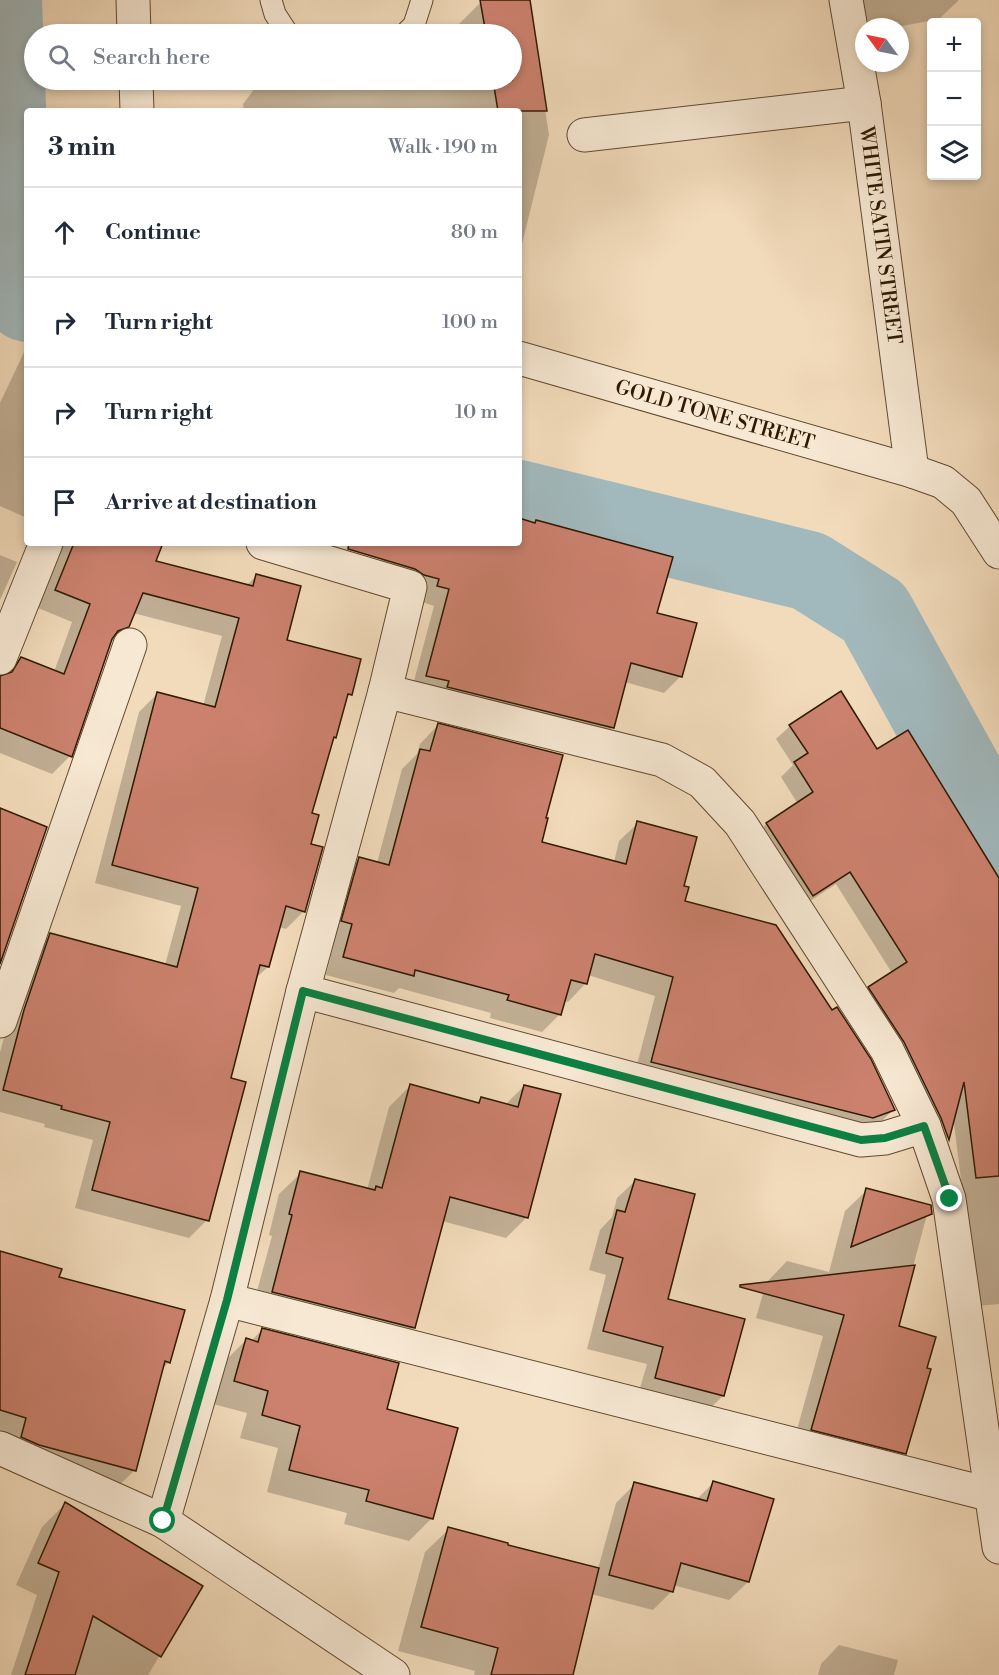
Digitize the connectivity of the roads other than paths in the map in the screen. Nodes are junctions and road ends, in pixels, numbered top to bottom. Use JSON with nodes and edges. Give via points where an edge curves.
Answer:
{"nodes":[{"id":1,"x":133,"y":0,"type":"edge"},
{"id":2,"x":271,"y":0,"type":"edge"},
{"id":3,"x":422,"y":0,"type":"edge"},
{"id":4,"x":846,"y":0,"type":"edge"},
{"id":5,"x":134,"y":24,"type":"edge"},
{"id":6,"x":282,"y":24,"type":"edge"},
{"id":7,"x":414,"y":24,"type":"edge"},
{"id":8,"x":136,"y":90,"type":"edge"},
{"id":9,"x":864,"y":103,"type":"junction"},
{"id":10,"x":137,"y":108,"type":"edge"},
{"id":11,"x":584,"y":135,"type":"dead end"},
{"id":12,"x":522,"y":359,"type":"edge"},
{"id":13,"x":912,"y":471,"type":"junction"},
{"id":14,"x":45,"y":546,"type":"edge"},
{"id":15,"x":273,"y":546,"type":"edge"},
{"id":16,"x":999,"y":552,"type":"edge"},
{"id":17,"x":130,"y":645,"type":"dead end"},
{"id":18,"x":0,"y":658,"type":"edge"},
{"id":19,"x":385,"y":692,"type":"junction"},
{"id":20,"x":303,"y":991,"type":"junction"},
{"id":21,"x":0,"y":1021,"type":"edge"},
{"id":22,"x":924,"y":1126,"type":"junction"},
{"id":23,"x":227,"y":1300,"type":"junction"},
{"id":24,"x":0,"y":1448,"type":"edge"},
{"id":25,"x":992,"y":1495,"type":"junction"},
{"id":26,"x":163,"y":1521,"type":"junction"},
{"id":27,"x":999,"y":1547,"type":"edge"},
{"id":28,"x":393,"y":1675,"type":"edge"}],
"edges":[{"from":1,"to":5,"type":"street"},
{"from":2,"to":6,"type":"lane"},
{"from":3,"to":7,"type":"lane"},
{"from":4,"to":9,"type":"street","name":"WHITE SATIN STREET"},
{"from":8,"to":10,"type":"street"},
{"from":9,"to":11,"type":"street"},
{"from":9,"to":13,"type":"street","name":"WHITE SATIN STREET"},
{"from":12,"to":13,"type":"street","name":"GOLD TONE STREET"},
{"from":13,"to":16,"type":"street","name":"GOLD TONE STREET","via":[[943,482],[966,501]]},
{"from":14,"to":18,"type":"street"},
{"from":15,"to":19,"type":"street","via":[[410,587]]},
{"from":17,"to":21,"type":"street"},
{"from":19,"to":20,"type":"street"},
{"from":19,"to":22,"type":"street","via":[[662,760],[702,782],[740,823],[881,1040]]},
{"from":20,"to":22,"type":"street","via":[[861,1140],[885,1138]]},
{"from":20,"to":23,"type":"street"},
{"from":22,"to":25,"type":"street","via":[[950,1199]]},
{"from":23,"to":25,"type":"street"},
{"from":23,"to":26,"type":"street"},
{"from":24,"to":26,"type":"street"},
{"from":25,"to":27,"type":"street"},
{"from":26,"to":28,"type":"street"}]}
